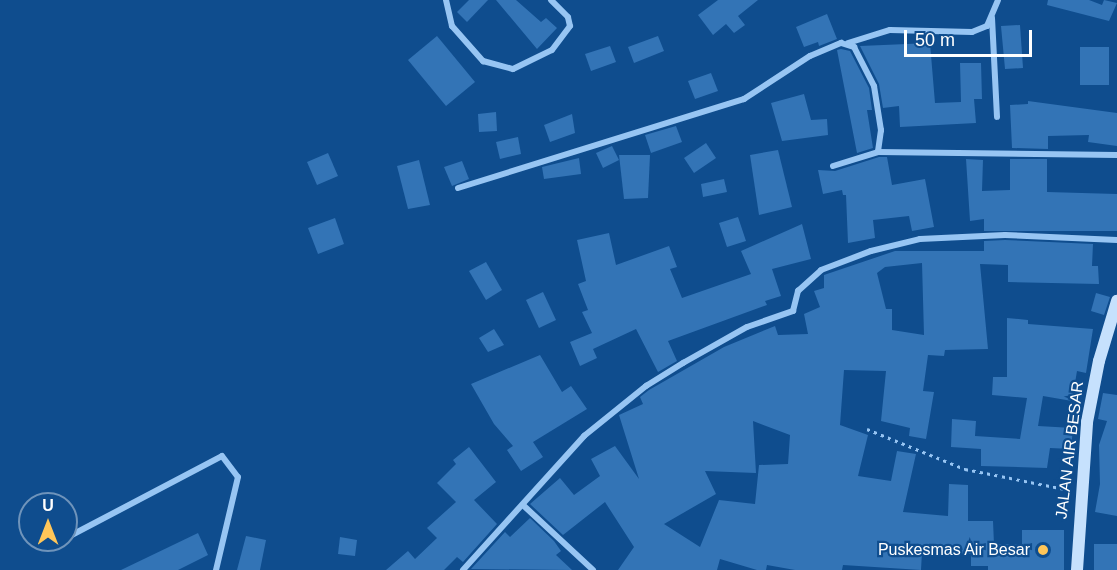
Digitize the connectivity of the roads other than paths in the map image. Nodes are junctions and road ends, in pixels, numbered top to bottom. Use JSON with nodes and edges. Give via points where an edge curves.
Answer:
{"nodes":[{"id":1,"x":446,"y":0,"type":"edge"},
{"id":2,"x":551,"y":0,"type":"edge"},
{"id":3,"x":998,"y":0,"type":"edge"},
{"id":4,"x":992,"y":18,"type":"junction"},
{"id":5,"x":848,"y":43,"type":"junction"},
{"id":6,"x":997,"y":117,"type":"dead end"},
{"id":7,"x":878,"y":152,"type":"junction"},
{"id":8,"x":1117,"y":155,"type":"edge"},
{"id":9,"x":833,"y":166,"type":"dead end"},
{"id":10,"x":458,"y":188,"type":"dead end"},
{"id":11,"x":1117,"y":240,"type":"edge"},
{"id":12,"x":1117,"y":301,"type":"edge"},
{"id":13,"x":524,"y":506,"type":"junction"},
{"id":14,"x":78,"y":532,"type":"edge"},
{"id":15,"x":216,"y":568,"type":"edge"},
{"id":16,"x":208,"y":570,"type":"edge"},
{"id":17,"x":463,"y":570,"type":"edge"},
{"id":18,"x":593,"y":570,"type":"edge"},
{"id":19,"x":1077,"y":570,"type":"edge"}],
"edges":[{"from":1,"to":2,"type":"street","via":[[452,26],[483,62],[513,69],[552,50],[570,26],[568,17]]},
{"from":3,"to":4,"type":"street"},
{"from":4,"to":5,"type":"street","via":[[987,26],[972,32],[890,30]]},
{"from":4,"to":6,"type":"street"},
{"from":5,"to":7,"type":"street","via":[[874,86],[881,130]]},
{"from":5,"to":10,"type":"street","via":[[810,56],[744,99]]},
{"from":7,"to":8,"type":"street"},
{"from":7,"to":9,"type":"street"},
{"from":11,"to":13,"type":"street","via":[[1005,235],[931,238],[871,251],[821,270],[798,291],[793,311],[747,327],[624,402],[584,436]]},
{"from":12,"to":19,"type":"street","name":"JALAN AIR BESAR","via":[[1092,395],[1080,491]]},
{"from":13,"to":17,"type":"street"},
{"from":13,"to":18,"type":"street"},
{"from":14,"to":15,"type":"street","via":[[222,456],[238,477]]},
{"from":15,"to":16,"type":"street"}]}
